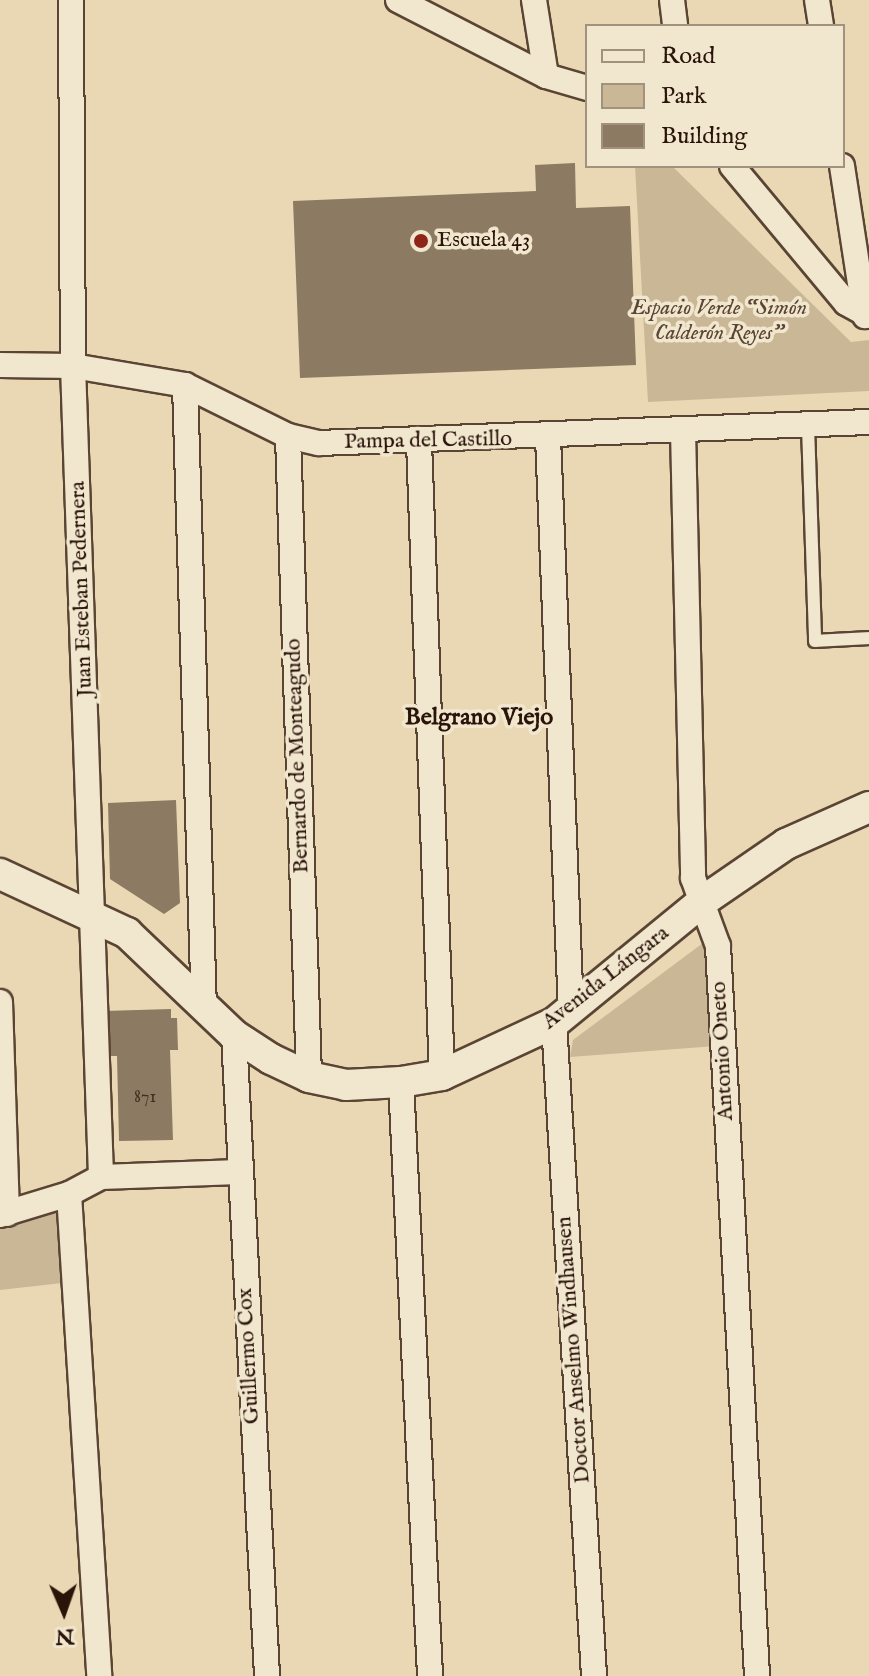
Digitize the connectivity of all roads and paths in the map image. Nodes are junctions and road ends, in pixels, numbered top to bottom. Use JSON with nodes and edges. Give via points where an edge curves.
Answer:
{"nodes":[{"id":1,"x":71,"y":0,"type":"edge"},
{"id":2,"x":398,"y":0,"type":"edge"},
{"id":3,"x":534,"y":0,"type":"edge"},
{"id":4,"x":672,"y":0,"type":"edge"},
{"id":5,"x":817,"y":0,"type":"edge"},
{"id":6,"x":675,"y":24,"type":"edge"},
{"id":7,"x":821,"y":24,"type":"edge"},
{"id":8,"x":546,"y":76,"type":"junction"},
{"id":9,"x":585,"y":87,"type":"edge"},
{"id":10,"x":734,"y":168,"type":"edge"},
{"id":11,"x":842,"y":168,"type":"edge"},
{"id":12,"x":867,"y":316,"type":"edge"},
{"id":13,"x":0,"y":365,"type":"edge"},
{"id":14,"x":73,"y":366,"type":"junction"},
{"id":15,"x":185,"y":385,"type":"junction"},
{"id":16,"x":869,"y":422,"type":"edge"},
{"id":17,"x":808,"y":426,"type":"junction"},
{"id":18,"x":683,"y":430,"type":"junction"},
{"id":19,"x":288,"y":436,"type":"junction"},
{"id":20,"x":548,"y":437,"type":"junction"},
{"id":21,"x":419,"y":442,"type":"junction"},
{"id":22,"x":869,"y":638,"type":"edge"},
{"id":23,"x":869,"y":807,"type":"edge"},
{"id":24,"x":0,"y":874,"type":"edge"},
{"id":25,"x":703,"y":901,"type":"junction"},
{"id":26,"x":95,"y":916,"type":"junction"},
{"id":27,"x":0,"y":1002,"type":"edge"},
{"id":28,"x":204,"y":1009,"type":"junction"},
{"id":29,"x":562,"y":1017,"type":"junction"},
{"id":30,"x":234,"y":1035,"type":"junction"},
{"id":31,"x":442,"y":1075,"type":"junction"},
{"id":32,"x":309,"y":1077,"type":"junction"},
{"id":33,"x":401,"y":1082,"type":"junction"},
{"id":34,"x":239,"y":1172,"type":"junction"},
{"id":35,"x":101,"y":1177,"type":"junction"},
{"id":36,"x":69,"y":1194,"type":"junction"},
{"id":37,"x":3,"y":1215,"type":"edge"},
{"id":38,"x":99,"y":1676,"type":"edge"},
{"id":39,"x":267,"y":1676,"type":"edge"},
{"id":40,"x":430,"y":1676,"type":"edge"},
{"id":41,"x":594,"y":1676,"type":"edge"},
{"id":42,"x":757,"y":1676,"type":"edge"}],
"edges":[{"from":1,"to":14,"type":"street","name":"Juan Esteban Pedernera"},
{"from":2,"to":8,"type":"street"},
{"from":3,"to":8,"type":"street"},
{"from":4,"to":6,"type":"street"},
{"from":5,"to":7,"type":"street"},
{"from":8,"to":9,"type":"street"},
{"from":10,"to":12,"type":"street","via":[[846,303]]},
{"from":11,"to":12,"type":"street"},
{"from":13,"to":14,"type":"street","name":"Pampa del Castillo"},
{"from":14,"to":15,"type":"street","name":"Pampa del Castillo"},
{"from":14,"to":26,"type":"street","name":"Juan Esteban Pedernera"},
{"from":15,"to":19,"type":"street","name":"Pampa del Castillo"},
{"from":15,"to":28,"type":"street"},
{"from":16,"to":17,"type":"street","name":"Pampa del Castillo"},
{"from":17,"to":18,"type":"street","name":"Pampa del Castillo"},
{"from":17,"to":22,"type":"lane","via":[[815,641]]},
{"from":18,"to":20,"type":"street","name":"Pampa del Castillo"},
{"from":18,"to":25,"type":"street","name":"Antonio Oneto","via":[[693,878]]},
{"from":19,"to":21,"type":"street","name":"Pampa del Castillo","via":[[319,443]]},
{"from":19,"to":32,"type":"street","name":"Bernardo de Monteagudo"},
{"from":20,"to":21,"type":"street","name":"Pampa del Castillo"},
{"from":20,"to":29,"type":"street","name":"Doctor Anselmo Windhausen"},
{"from":21,"to":31,"type":"street"},
{"from":23,"to":25,"type":"street","name":"Avenida Lángara","via":[[786,844]]},
{"from":24,"to":26,"type":"street","name":"Avenida Lángara"},
{"from":25,"to":29,"type":"street","name":"Avenida Lángara"},
{"from":25,"to":42,"type":"street","name":"Antonio Oneto","via":[[718,946]]},
{"from":26,"to":28,"type":"street","name":"Avenida Lángara","via":[[127,933]]},
{"from":26,"to":35,"type":"street","name":"Juan Esteban Pedernera"},
{"from":27,"to":37,"type":"street"},
{"from":28,"to":30,"type":"street","name":"Avenida Lángara"},
{"from":29,"to":31,"type":"street","name":"Avenida Lángara"},
{"from":29,"to":41,"type":"street","name":"Doctor Anselmo Windhausen"},
{"from":30,"to":32,"type":"street","name":"Avenida Lángara"},
{"from":30,"to":34,"type":"street","name":"Guillermo Cox"},
{"from":31,"to":33,"type":"street","name":"Avenida Lángara"},
{"from":32,"to":33,"type":"street","name":"Avenida Lángara","via":[[346,1085]]},
{"from":33,"to":40,"type":"street"},
{"from":34,"to":35,"type":"street"},
{"from":34,"to":39,"type":"street","name":"Guillermo Cox"},
{"from":35,"to":36,"type":"street"},
{"from":36,"to":37,"type":"street"},
{"from":36,"to":38,"type":"street"}]}
